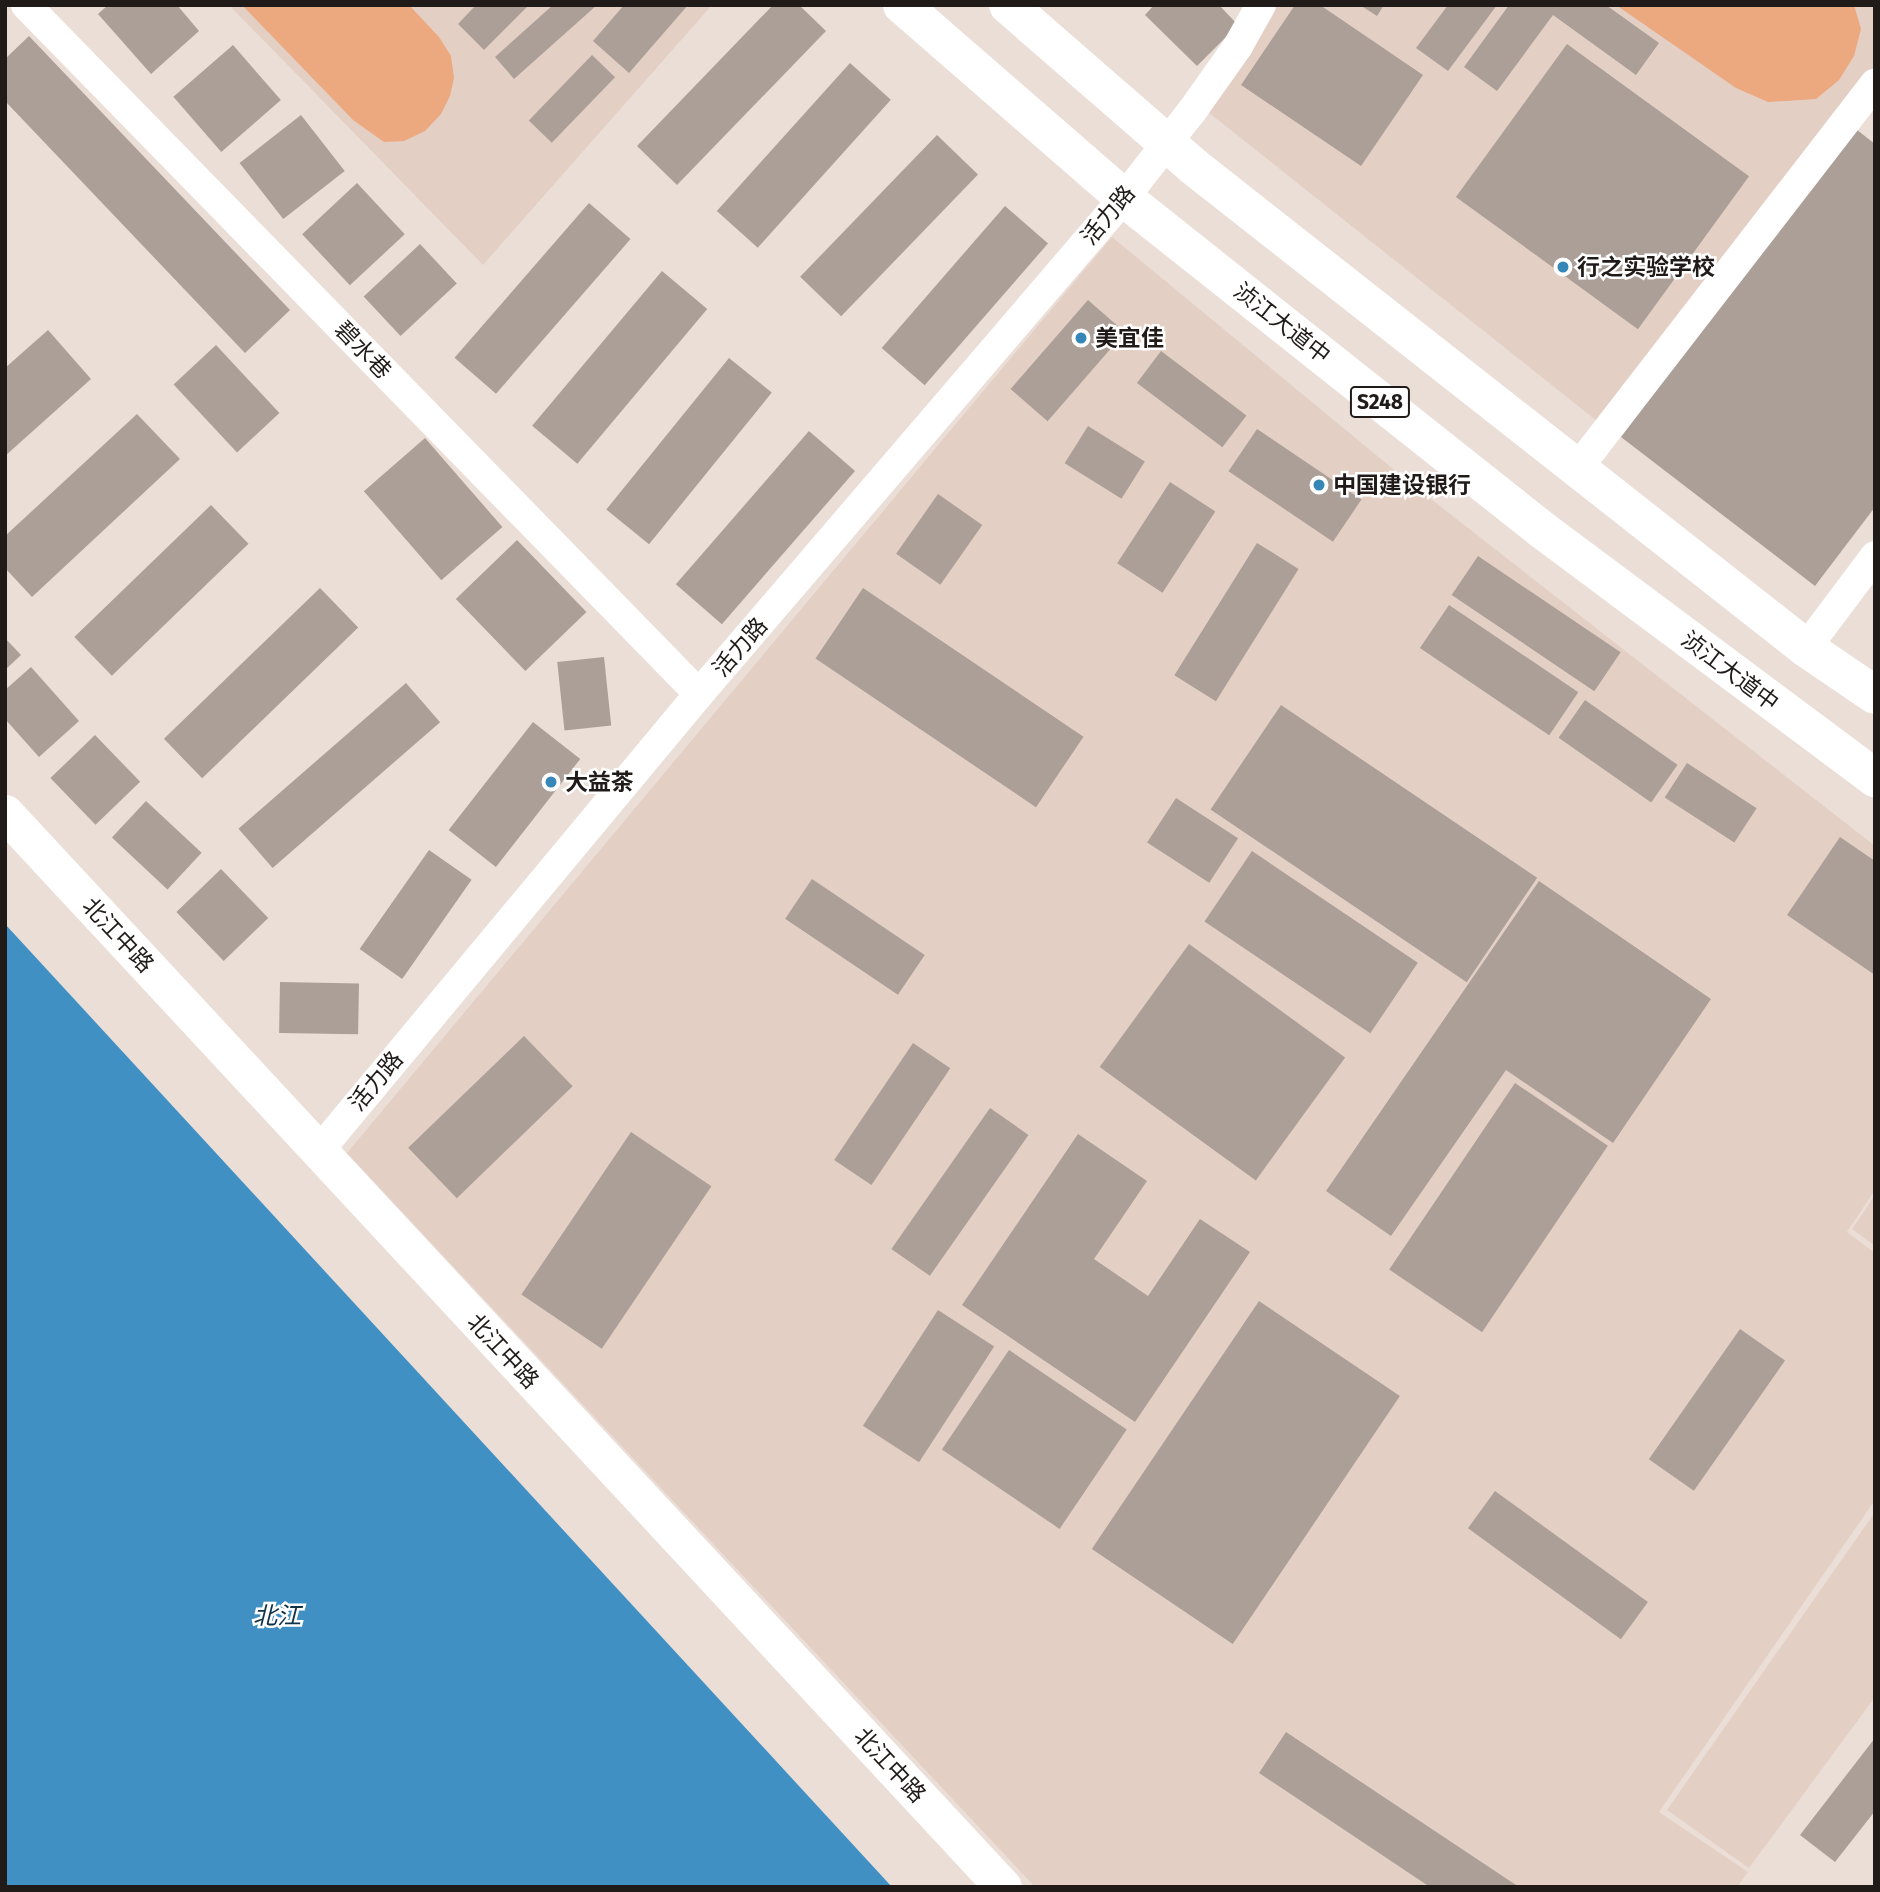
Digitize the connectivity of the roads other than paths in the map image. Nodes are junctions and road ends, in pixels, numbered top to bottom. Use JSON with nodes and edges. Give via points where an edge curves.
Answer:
{"nodes":[{"id":1,"x":26,"y":5,"type":"edge"},
{"id":2,"x":902,"y":5,"type":"edge"},
{"id":3,"x":1008,"y":5,"type":"edge"},
{"id":4,"x":1261,"y":5,"type":"edge"},
{"id":5,"x":1875,"y":84,"type":"edge"},
{"id":6,"x":1166,"y":144,"type":"junction"},
{"id":7,"x":1124,"y":198,"type":"junction"},
{"id":8,"x":1577,"y":469,"type":"junction"},
{"id":9,"x":1875,"y":556,"type":"edge"},
{"id":10,"x":1806,"y":648,"type":"junction"},
{"id":11,"x":699,"y":694,"type":"junction"},
{"id":12,"x":1875,"y":695,"type":"edge"},
{"id":13,"x":1875,"y":778,"type":"edge"},
{"id":14,"x":5,"y":813,"type":"edge"},
{"id":15,"x":318,"y":1152,"type":"junction"},
{"id":16,"x":1003,"y":1887,"type":"edge"}],
"edges":[{"from":1,"to":11,"type":"street","name":"碧水巷"},
{"from":2,"to":7,"type":"main road","name":"浈江大道中","number":"S248"},
{"from":3,"to":6,"type":"main road"},
{"from":4,"to":6,"type":"street","name":"活力路","via":[[1238,46]]},
{"from":5,"to":8,"type":"street"},
{"from":6,"to":7,"type":"street","name":"活力路"},
{"from":6,"to":8,"type":"main road"},
{"from":7,"to":11,"type":"street","name":"活力路"},
{"from":7,"to":13,"type":"main road","name":"浈江大道中","number":"S248","via":[[1541,529]]},
{"from":8,"to":10,"type":"main road"},
{"from":9,"to":10,"type":"street"},
{"from":10,"to":12,"type":"main road"},
{"from":11,"to":15,"type":"street","name":"活力路"},
{"from":14,"to":15,"type":"street","name":"北江中路"},
{"from":15,"to":16,"type":"street","name":"北江中路"}]}
